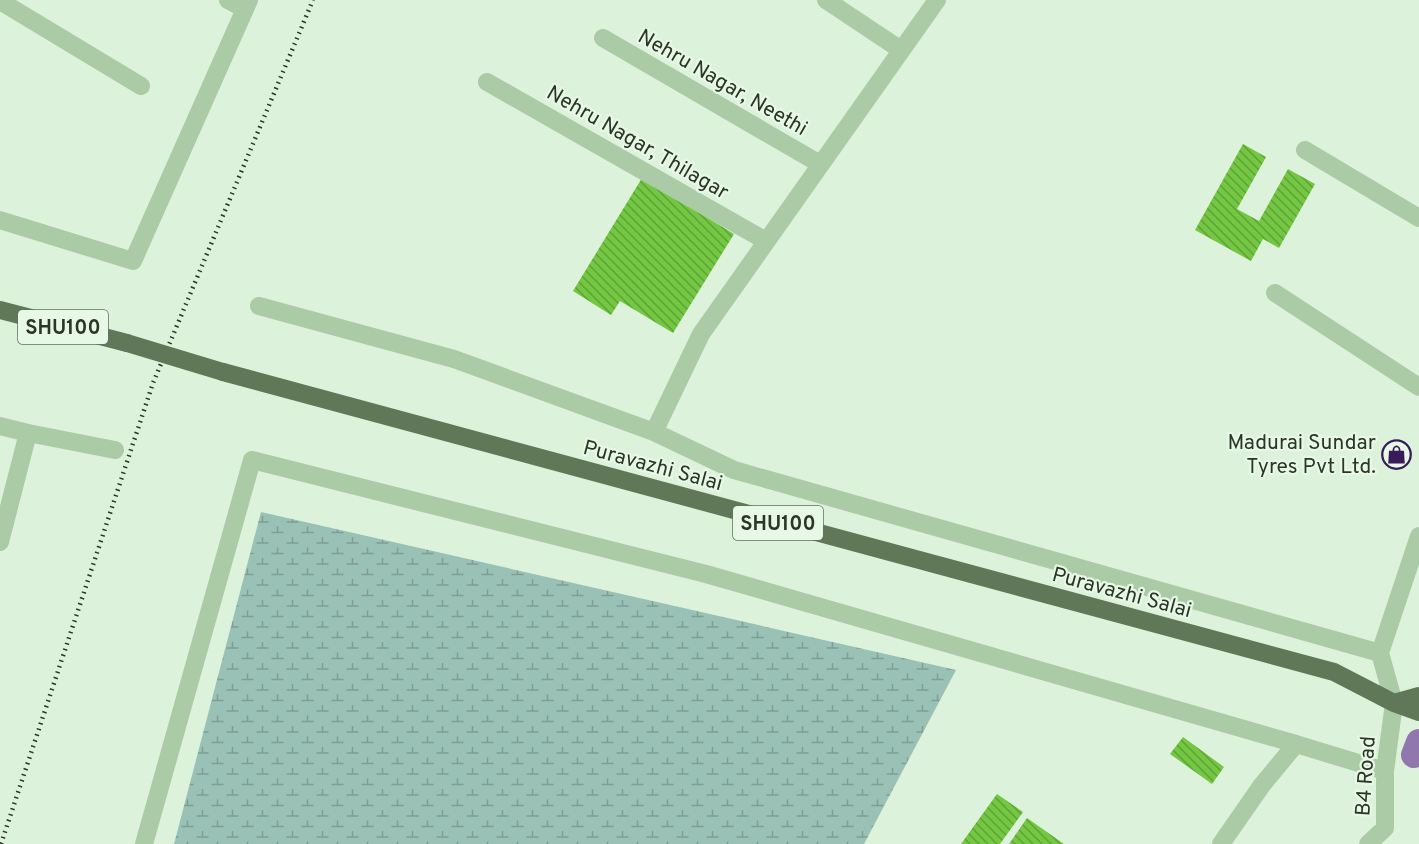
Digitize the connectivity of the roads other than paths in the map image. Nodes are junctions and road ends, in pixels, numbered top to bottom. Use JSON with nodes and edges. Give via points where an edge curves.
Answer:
{"nodes":[{"id":1,"x":228,"y":0,"type":"edge"},
{"id":2,"x":826,"y":0,"type":"edge"},
{"id":3,"x":937,"y":0,"type":"edge"},
{"id":4,"x":247,"y":5,"type":"edge"},
{"id":5,"x":2,"y":6,"type":"edge"},
{"id":6,"x":603,"y":38,"type":"dead end"},
{"id":7,"x":901,"y":50,"type":"junction"},
{"id":8,"x":487,"y":82,"type":"dead end"},
{"id":9,"x":141,"y":86,"type":"dead end"},
{"id":10,"x":1305,"y":150,"type":"dead end"},
{"id":11,"x":820,"y":164,"type":"junction"},
{"id":12,"x":1419,"y":218,"type":"edge"},
{"id":13,"x":0,"y":220,"type":"edge"},
{"id":14,"x":766,"y":241,"type":"junction"},
{"id":15,"x":1275,"y":293,"type":"dead end"},
{"id":16,"x":259,"y":306,"type":"dead end"},
{"id":17,"x":0,"y":310,"type":"edge"},
{"id":18,"x":1419,"y":387,"type":"edge"},
{"id":19,"x":0,"y":426,"type":"edge"},
{"id":20,"x":654,"y":432,"type":"junction"},
{"id":21,"x":28,"y":433,"type":"junction"},
{"id":22,"x":115,"y":450,"type":"dead end"},
{"id":23,"x":1419,"y":536,"type":"edge"},
{"id":24,"x":0,"y":542,"type":"edge"},
{"id":25,"x":1380,"y":653,"type":"junction"},
{"id":26,"x":1394,"y":704,"type":"junction"},
{"id":27,"x":1418,"y":706,"type":"edge"},
{"id":28,"x":1296,"y":744,"type":"junction"},
{"id":29,"x":1385,"y":771,"type":"junction"},
{"id":30,"x":1381,"y":836,"type":"edge"},
{"id":31,"x":144,"y":844,"type":"edge"},
{"id":32,"x":1221,"y":844,"type":"edge"},
{"id":33,"x":1368,"y":844,"type":"edge"}],
"edges":[{"from":1,"to":4,"type":"street"},
{"from":2,"to":7,"type":"street"},
{"from":3,"to":7,"type":"street"},
{"from":4,"to":13,"type":"street","via":[[133,261]]},
{"from":5,"to":9,"type":"street"},
{"from":6,"to":11,"type":"street","name":"Nehru Nagar, Neethi"},
{"from":7,"to":11,"type":"street"},
{"from":8,"to":14,"type":"street","name":"Nehru Nagar, Thilagar"},
{"from":10,"to":12,"type":"street"},
{"from":11,"to":14,"type":"street"},
{"from":14,"to":20,"type":"street","via":[[701,334]]},
{"from":15,"to":18,"type":"street"},
{"from":16,"to":20,"type":"street","via":[[454,359]]},
{"from":17,"to":26,"type":"main road","name":"Puravazhi Salai","number":"SHU100","bridge":true,"via":[[1334,672]]},
{"from":19,"to":21,"type":"street"},
{"from":20,"to":25,"type":"street","via":[[734,470]]},
{"from":21,"to":22,"type":"street"},
{"from":21,"to":24,"type":"street"},
{"from":23,"to":25,"type":"street"},
{"from":25,"to":26,"type":"street"},
{"from":26,"to":27,"type":"main road"},
{"from":26,"to":29,"type":"street","name":"B4 Road"},
{"from":28,"to":29,"type":"street"},
{"from":28,"to":31,"type":"street","via":[[706,574],[252,460]]},
{"from":28,"to":32,"type":"street"},
{"from":29,"to":30,"type":"street","name":"B4 Road"},
{"from":30,"to":33,"type":"street","name":"B4 Road"}]}
